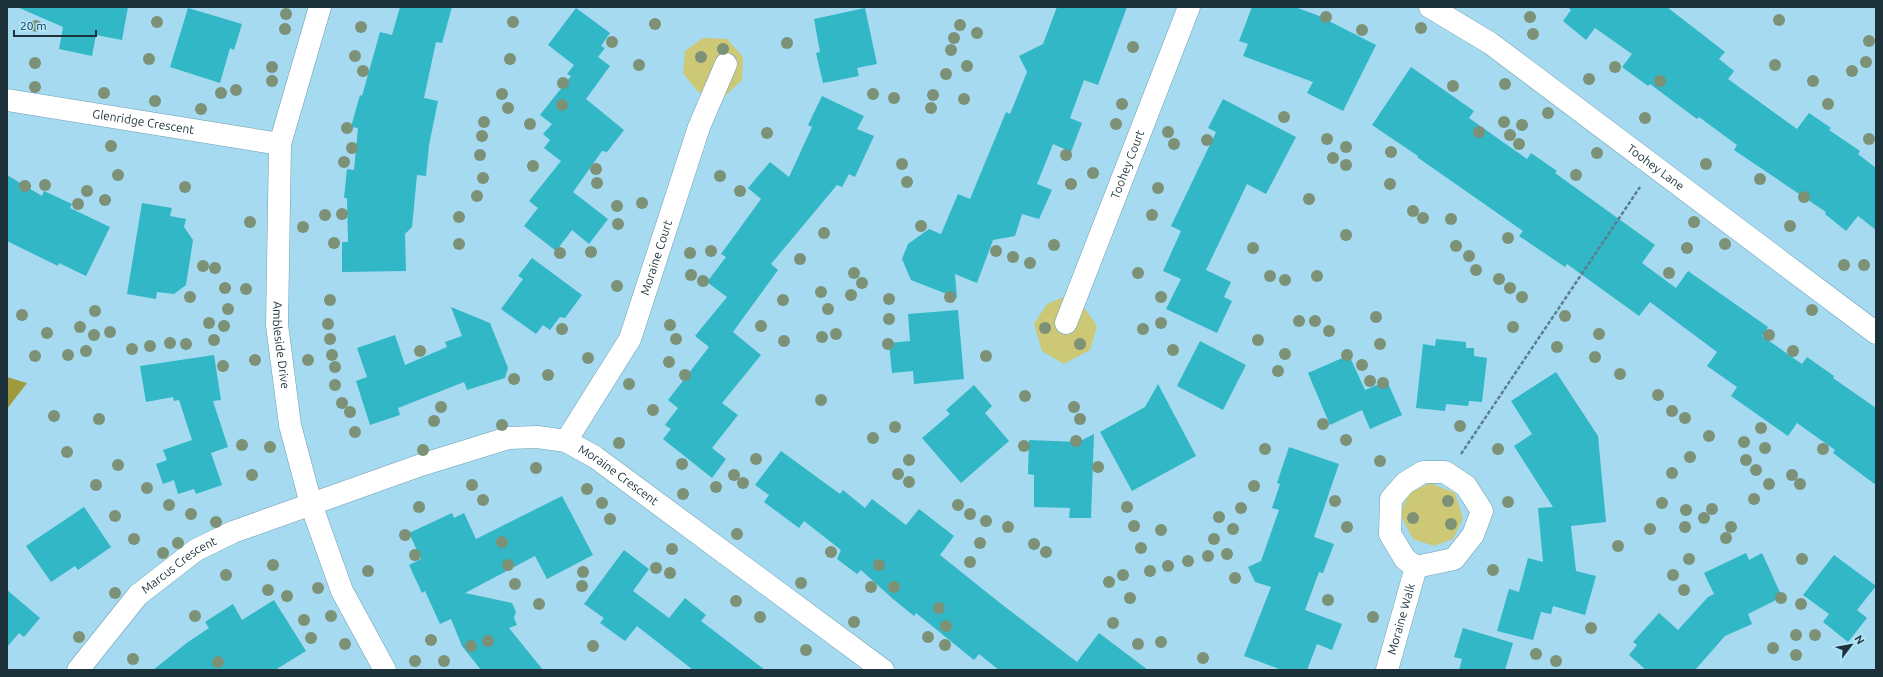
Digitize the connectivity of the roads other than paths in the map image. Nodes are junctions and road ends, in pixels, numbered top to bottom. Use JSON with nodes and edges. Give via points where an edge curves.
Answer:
{"nodes":[{"id":1,"x":320,"y":7,"type":"edge"},
{"id":2,"x":1189,"y":7,"type":"edge"},
{"id":3,"x":1430,"y":7,"type":"edge"},
{"id":4,"x":726,"y":64,"type":"dead end"},
{"id":5,"x":7,"y":100,"type":"edge"},
{"id":6,"x":280,"y":144,"type":"junction"},
{"id":7,"x":1066,"y":323,"type":"dead end"},
{"id":8,"x":1876,"y":334,"type":"edge"},
{"id":9,"x":566,"y":441,"type":"junction"},
{"id":10,"x":311,"y":504,"type":"junction"},
{"id":11,"x":1416,"y":567,"type":"junction"},
{"id":12,"x":78,"y":670,"type":"edge"},
{"id":13,"x":385,"y":670,"type":"edge"},
{"id":14,"x":883,"y":670,"type":"edge"},
{"id":15,"x":1387,"y":670,"type":"edge"}],
"edges":[{"from":1,"to":6,"type":"street","name":"Ambleside Drive"},
{"from":2,"to":7,"type":"street","name":"Toohey Court"},
{"from":3,"to":8,"type":"street","name":"Toohey Lane","via":[[1490,43]]},
{"from":4,"to":9,"type":"street","name":"Moraine Court","via":[[699,127],[630,339]]},
{"from":5,"to":6,"type":"street","name":"Glenridge Crescent"},
{"from":6,"to":10,"type":"street","name":"Ambleside Drive","via":[[277,325],[290,425]]},
{"from":9,"to":10,"type":"street","name":"Moraine Crescent","via":[[537,437],[508,438],[421,465]]},
{"from":9,"to":14,"type":"street","name":"Moraine Crescent","via":[[595,458]]},
{"from":10,"to":12,"type":"street","name":"Marcus Crescent","via":[[233,532],[196,550],[138,595]]},
{"from":10,"to":13,"type":"street","name":"Ambleside Drive","via":[[342,591]]},
{"from":11,"to":11,"type":"street","name":"Moraine Walk","via":[[1454,559],[1473,535],[1482,510],[1466,486],[1445,472],[1423,472],[1405,483],[1391,499],[1390,534],[1405,559]]},
{"from":11,"to":15,"type":"street","name":"Moraine Walk"}]}
